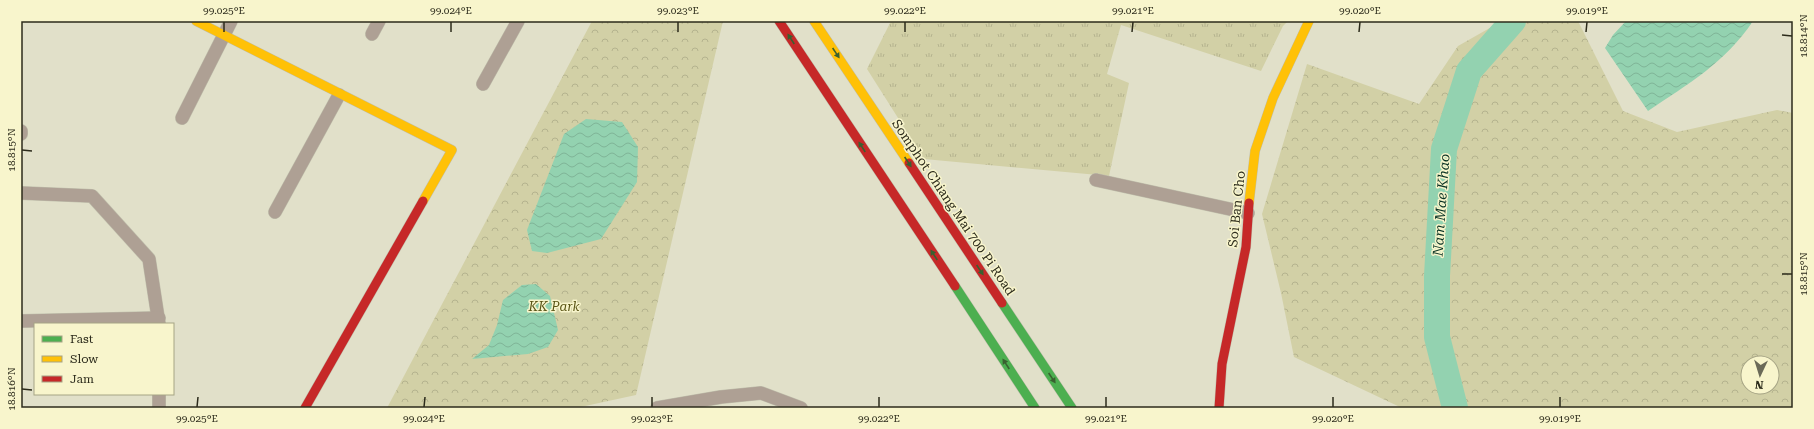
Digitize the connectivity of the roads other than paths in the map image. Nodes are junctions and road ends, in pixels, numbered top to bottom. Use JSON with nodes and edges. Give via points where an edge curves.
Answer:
{"nodes":[{"id":1,"x":196,"y":21,"type":"edge"},
{"id":2,"x":231,"y":21,"type":"edge"},
{"id":3,"x":379,"y":21,"type":"edge"},
{"id":4,"x":518,"y":21,"type":"edge"},
{"id":5,"x":779,"y":21,"type":"edge"},
{"id":6,"x":814,"y":21,"type":"edge"},
{"id":7,"x":1309,"y":21,"type":"edge"},
{"id":8,"x":372,"y":34,"type":"dead end"},
{"id":9,"x":223,"y":36,"type":"junction"},
{"id":10,"x":483,"y":84,"type":"dead end"},
{"id":11,"x":339,"y":95,"type":"junction"},
{"id":12,"x":182,"y":118,"type":"dead end"},
{"id":13,"x":1096,"y":180,"type":"dead end"},
{"id":14,"x":21,"y":193,"type":"edge"},
{"id":15,"x":275,"y":212,"type":"dead end"},
{"id":16,"x":1248,"y":213,"type":"junction"},
{"id":17,"x":21,"y":321,"type":"edge"},
{"id":18,"x":159,"y":321,"type":"edge"},
{"id":19,"x":159,"y":395,"type":"edge"},
{"id":20,"x":159,"y":408,"type":"edge"},
{"id":21,"x":304,"y":408,"type":"edge"},
{"id":22,"x":657,"y":408,"type":"edge"},
{"id":23,"x":801,"y":408,"type":"edge"},
{"id":24,"x":1035,"y":408,"type":"edge"},
{"id":25,"x":1072,"y":408,"type":"edge"},
{"id":26,"x":1219,"y":408,"type":"edge"}],
"edges":[{"from":1,"to":9,"type":"street"},
{"from":2,"to":9,"type":"street"},
{"from":3,"to":8,"type":"street"},
{"from":4,"to":10,"type":"street"},
{"from":24,"to":5,"type":"street","one_way":true},
{"from":6,"to":25,"type":"street","name":"Somphot Chiang Mai 700 Pi Road","one_way":true},
{"from":7,"to":16,"type":"street","name":"Soi Ban Cho","via":[[1273,98],[1260,136]]},
{"from":9,"to":11,"type":"street"},
{"from":9,"to":12,"type":"street"},
{"from":11,"to":15,"type":"street"},
{"from":11,"to":21,"type":"street","via":[[452,150]]},
{"from":13,"to":16,"type":"street"},
{"from":14,"to":18,"type":"street","via":[[92,196],[149,259]]},
{"from":16,"to":26,"type":"street","name":"Soi Ban Cho","via":[[1246,247],[1222,364]]},
{"from":17,"to":18,"type":"street"},
{"from":19,"to":20,"type":"street"},
{"from":22,"to":23,"type":"street","via":[[761,393]]}]}
